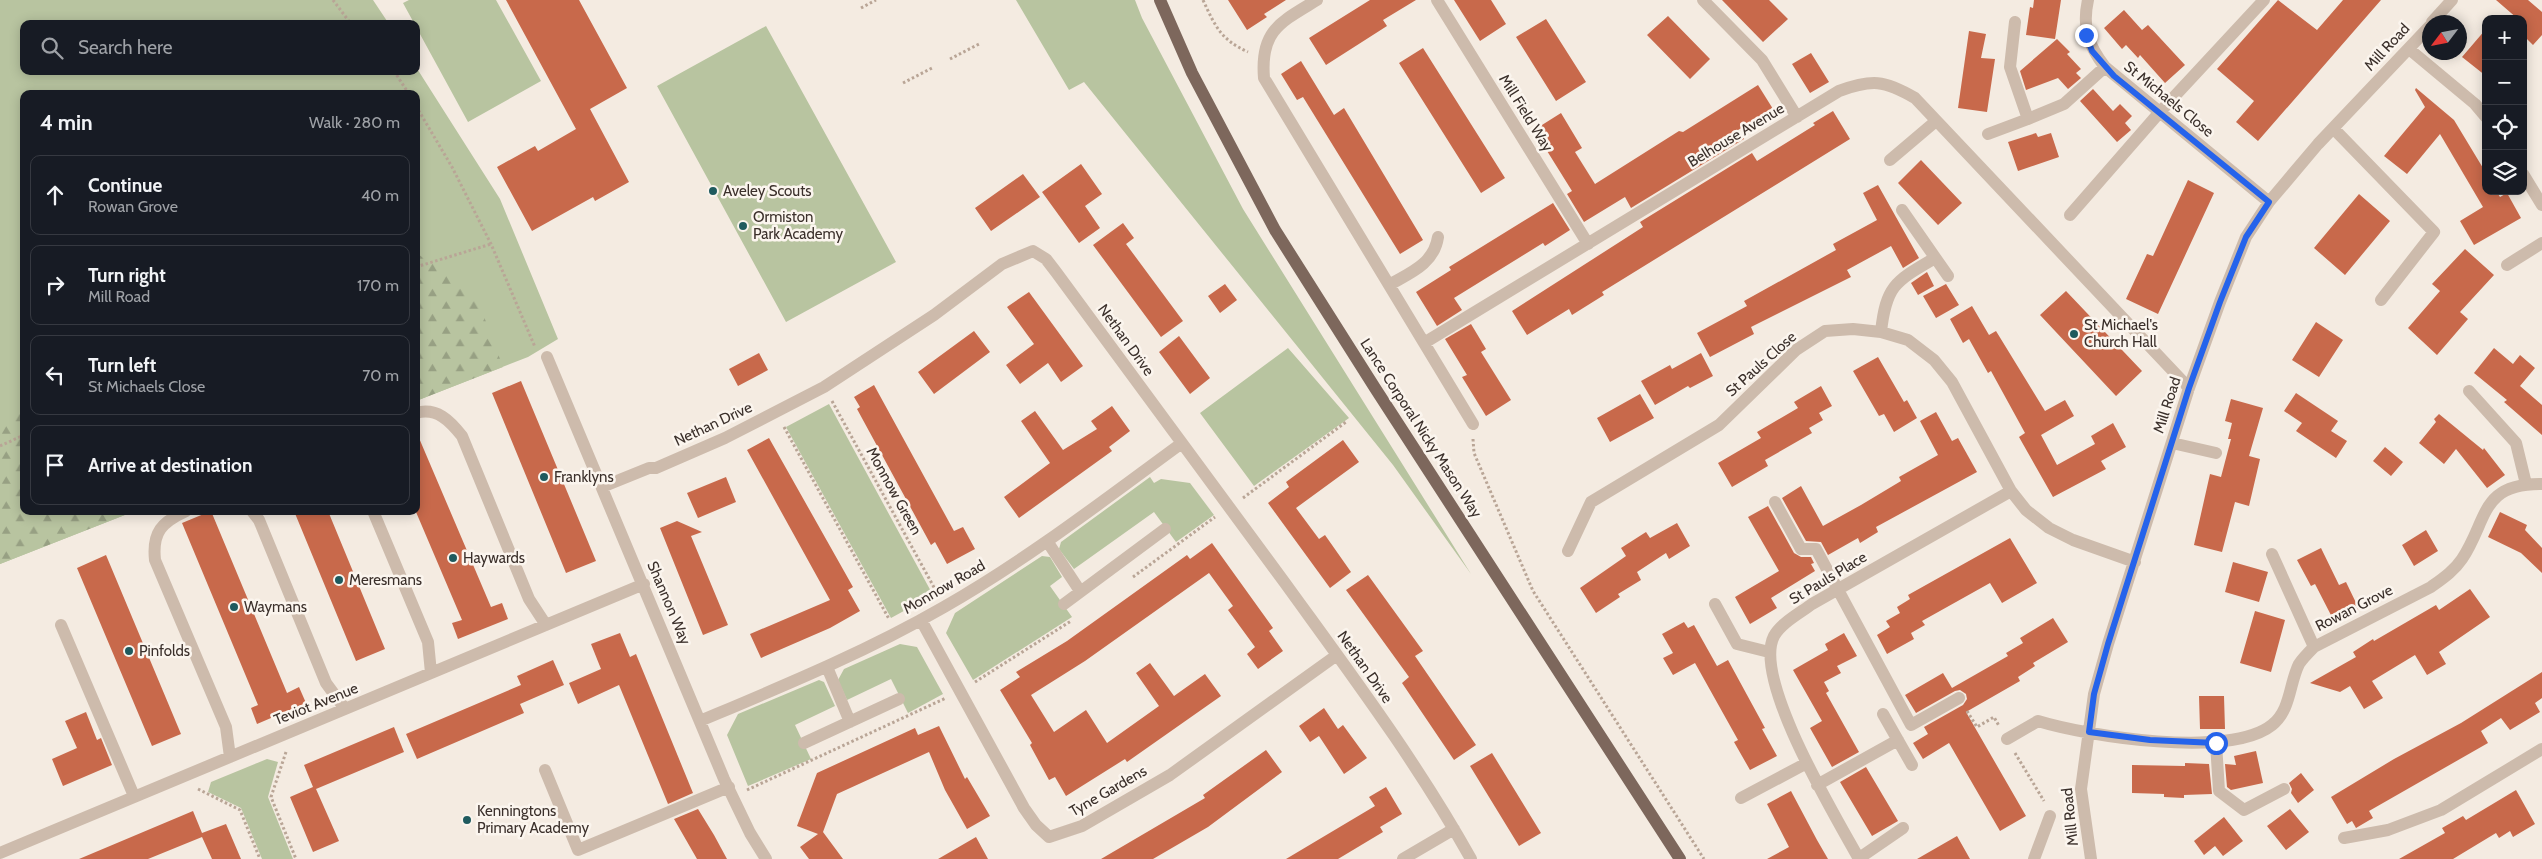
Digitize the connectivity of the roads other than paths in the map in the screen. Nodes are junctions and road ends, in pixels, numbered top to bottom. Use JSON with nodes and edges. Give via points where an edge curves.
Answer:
{"nodes":[{"id":1,"x":1160,"y":0,"type":"edge"},
{"id":2,"x":1318,"y":0,"type":"edge"},
{"id":3,"x":1437,"y":0,"type":"edge"},
{"id":4,"x":1703,"y":0,"type":"edge"},
{"id":5,"x":2088,"y":0,"type":"edge"},
{"id":6,"x":2264,"y":0,"type":"edge"},
{"id":7,"x":2452,"y":0,"type":"edge"},
{"id":8,"x":2438,"y":15,"type":"edge"},
{"id":9,"x":2015,"y":22,"type":"dead end"},
{"id":10,"x":2422,"y":35,"type":"edge"},
{"id":11,"x":2409,"y":49,"type":"junction"},
{"id":12,"x":2105,"y":67,"type":"junction"},
{"id":13,"x":2482,"y":112,"type":"edge"},
{"id":14,"x":2159,"y":113,"type":"junction"},
{"id":15,"x":1797,"y":117,"type":"junction"},
{"id":16,"x":2028,"y":119,"type":"junction"},
{"id":17,"x":1936,"y":120,"type":"junction"},
{"id":18,"x":2333,"y":128,"type":"junction"},
{"id":19,"x":1988,"y":134,"type":"dead end"},
{"id":20,"x":1890,"y":160,"type":"dead end"},
{"id":21,"x":2527,"y":181,"type":"edge"},
{"id":22,"x":2269,"y":202,"type":"junction"},
{"id":23,"x":2542,"y":205,"type":"edge"},
{"id":24,"x":1902,"y":210,"type":"dead end"},
{"id":25,"x":2070,"y":215,"type":"dead end"},
{"id":26,"x":1438,"y":237,"type":"dead end"},
{"id":27,"x":2542,"y":243,"type":"edge"},
{"id":28,"x":1588,"y":244,"type":"junction"},
{"id":29,"x":1935,"y":258,"type":"junction"},
{"id":30,"x":2507,"y":265,"type":"dead end"},
{"id":31,"x":1948,"y":276,"type":"dead end"},
{"id":32,"x":1389,"y":285,"type":"junction"},
{"id":33,"x":2381,"y":300,"type":"dead end"},
{"id":34,"x":1881,"y":332,"type":"junction"},
{"id":35,"x":1424,"y":343,"type":"junction"},
{"id":36,"x":547,"y":357,"type":"road end"},
{"id":37,"x":2189,"y":388,"type":"junction"},
{"id":38,"x":2469,"y":390,"type":"dead end"},
{"id":39,"x":420,"y":413,"type":"edge"},
{"id":40,"x":1473,"y":424,"type":"road end"},
{"id":41,"x":1182,"y":443,"type":"junction"},
{"id":42,"x":2172,"y":443,"type":"junction"},
{"id":43,"x":2216,"y":452,"type":"dead end"},
{"id":44,"x":2526,"y":484,"type":"junction"},
{"id":45,"x":2542,"y":484,"type":"edge"},
{"id":46,"x":602,"y":487,"type":"junction"},
{"id":47,"x":2011,"y":491,"type":"junction"},
{"id":48,"x":1775,"y":502,"type":"dead end"},
{"id":49,"x":177,"y":515,"type":"edge"},
{"id":50,"x":255,"y":515,"type":"edge"},
{"id":51,"x":374,"y":515,"type":"edge"},
{"id":52,"x":1165,"y":529,"type":"dead end"},
{"id":53,"x":1047,"y":541,"type":"junction"},
{"id":54,"x":1568,"y":551,"type":"dead end"},
{"id":55,"x":2272,"y":554,"type":"dead end"},
{"id":56,"x":2135,"y":562,"type":"junction"},
{"id":57,"x":644,"y":584,"type":"junction"},
{"id":58,"x":1838,"y":589,"type":"junction"},
{"id":59,"x":1080,"y":591,"type":"junction"},
{"id":60,"x":1064,"y":604,"type":"dead end"},
{"id":61,"x":1716,"y":604,"type":"dead end"},
{"id":62,"x":920,"y":620,"type":"junction"},
{"id":63,"x":62,"y":625,"type":"dead end"},
{"id":64,"x":546,"y":625,"type":"junction"},
{"id":65,"x":2314,"y":647,"type":"junction"},
{"id":66,"x":1769,"y":652,"type":"junction"},
{"id":67,"x":1337,"y":655,"type":"junction"},
{"id":68,"x":827,"y":667,"type":"junction"},
{"id":69,"x":431,"y":673,"type":"junction"},
{"id":70,"x":1959,"y":698,"type":"dead end"},
{"id":71,"x":899,"y":700,"type":"dead end"},
{"id":72,"x":345,"y":709,"type":"junction"},
{"id":73,"x":1883,"y":714,"type":"dead end"},
{"id":74,"x":700,"y":721,"type":"junction"},
{"id":75,"x":850,"y":722,"type":"junction"},
{"id":76,"x":2089,"y":732,"type":"junction"},
{"id":77,"x":2007,"y":739,"type":"dead end"},
{"id":78,"x":1898,"y":740,"type":"junction"},
{"id":79,"x":804,"y":743,"type":"dead end"},
{"id":80,"x":2216,"y":743,"type":"junction"},
{"id":81,"x":2542,"y":749,"type":"edge"},
{"id":82,"x":230,"y":757,"type":"junction"},
{"id":83,"x":1805,"y":764,"type":"junction"},
{"id":84,"x":1912,"y":765,"type":"dead end"},
{"id":85,"x":545,"y":770,"type":"dead end"},
{"id":86,"x":1817,"y":785,"type":"junction"},
{"id":87,"x":729,"y":787,"type":"junction"},
{"id":88,"x":2284,"y":789,"type":"dead end"},
{"id":89,"x":134,"y":796,"type":"junction"},
{"id":90,"x":1741,"y":798,"type":"dead end"},
{"id":91,"x":2050,"y":816,"type":"dead end"},
{"id":92,"x":1903,"y":828,"type":"dead end"},
{"id":93,"x":1454,"y":829,"type":"junction"},
{"id":94,"x":2344,"y":838,"type":"dead end"},
{"id":95,"x":0,"y":853,"type":"edge"},
{"id":96,"x":766,"y":859,"type":"edge"},
{"id":97,"x":1403,"y":859,"type":"edge"},
{"id":98,"x":1471,"y":859,"type":"edge"},
{"id":99,"x":1680,"y":859,"type":"edge"},
{"id":100,"x":1858,"y":859,"type":"edge"},
{"id":101,"x":2034,"y":859,"type":"edge"},
{"id":102,"x":2091,"y":859,"type":"edge"}],
"edges":[{"from":1,"to":99,"type":"main road","name":"Lance Corporal Nicky Mason Way","via":[[1192,73],[1275,230]]},
{"from":2,"to":32,"type":"street","via":[[1283,21],[1269,37],[1262,58],[1264,78]]},
{"from":3,"to":28,"type":"street","name":"Mill Field Way"},
{"from":4,"to":15,"type":"street","name":"Belhouse Avenue","via":[[1762,60]]},
{"from":5,"to":12,"type":"street","name":"St Michaels Close","via":[[2084,18],[2086,35],[2092,51]]},
{"from":6,"to":14,"type":"street"},
{"from":7,"to":8,"type":"street","name":"Mill Road"},
{"from":9,"to":16,"type":"street","via":[[2010,67]]},
{"from":10,"to":11,"type":"street","name":"Mill Road"},
{"from":11,"to":13,"type":"street"},
{"from":11,"to":18,"type":"street","name":"Mill Road"},
{"from":12,"to":14,"type":"street","name":"St Michaels Close"},
{"from":12,"to":16,"type":"street","via":[[2064,104]]},
{"from":14,"to":22,"type":"street","name":"St Michaels Close"},
{"from":14,"to":25,"type":"street"},
{"from":15,"to":17,"type":"street","via":[[1839,91],[1863,82],[1893,86],[1914,98]]},
{"from":15,"to":28,"type":"street","name":"Belhouse Avenue"},
{"from":16,"to":19,"type":"street"},
{"from":17,"to":20,"type":"street"},
{"from":17,"to":37,"type":"street"},
{"from":18,"to":22,"type":"street","name":"Mill Road"},
{"from":18,"to":33,"type":"street","via":[[2434,232]]},
{"from":21,"to":23,"type":"street"},
{"from":22,"to":37,"type":"street","name":"Mill Road","via":[[2246,237]]},
{"from":24,"to":29,"type":"street"},
{"from":26,"to":32,"type":"street","via":[[1430,258]]},
{"from":27,"to":30,"type":"street"},
{"from":28,"to":35,"type":"street","name":"Belhouse Avenue"},
{"from":29,"to":31,"type":"street"},
{"from":29,"to":34,"type":"street","via":[[1901,278],[1891,290],[1884,308]]},
{"from":32,"to":35,"type":"street"},
{"from":34,"to":47,"type":"street","name":"St Pauls Close","via":[[1908,340],[1934,360],[1952,382]]},
{"from":34,"to":54,"type":"street","name":"St Pauls Close","via":[[1826,331],[1796,350],[1719,425],[1591,502]]},
{"from":35,"to":40,"type":"street"},
{"from":36,"to":46,"type":"street","name":"Shannon Way"},
{"from":37,"to":42,"type":"street","name":"Mill Road"},
{"from":38,"to":44,"type":"street","via":[[2516,443]]},
{"from":39,"to":64,"type":"street","via":[[434,412],[450,421],[462,436],[530,599]]},
{"from":41,"to":46,"type":"street","name":"Nethan Drive","via":[[1046,259],[1033,251],[1002,264],[934,315],[824,387],[674,460]]},
{"from":41,"to":53,"type":"street","name":"Monnow Road"},
{"from":41,"to":67,"type":"street","name":"Nethan Drive"},
{"from":42,"to":43,"type":"street"},
{"from":42,"to":56,"type":"street","name":"Mill Road"},
{"from":44,"to":45,"type":"street","name":"Rowan Grove"},
{"from":44,"to":65,"type":"street","name":"Rowan Grove","via":[[2506,490],[2494,499],[2484,512],[2463,558],[2449,574],[2431,587]]},
{"from":46,"to":57,"type":"street","name":"Shannon Way"},
{"from":47,"to":56,"type":"street","name":"St Pauls Close","via":[[2026,510],[2049,528]]},
{"from":47,"to":58,"type":"street","name":"St Pauls Place"},
{"from":48,"to":58,"type":"street","via":[[1801,549],[1816,549]]},
{"from":49,"to":82,"type":"street","via":[[159,529],[154,546],[155,560],[226,727]]},
{"from":50,"to":72,"type":"street","via":[[326,683]]},
{"from":51,"to":69,"type":"street","via":[[428,642]]},
{"from":52,"to":59,"type":"street"},
{"from":53,"to":59,"type":"street"},
{"from":53,"to":62,"type":"street","name":"Monnow Road"},
{"from":55,"to":65,"type":"street"},
{"from":56,"to":76,"type":"street","name":"Mill Road","via":[[2094,694]]},
{"from":57,"to":64,"type":"street","name":"Teviot Avenue"},
{"from":57,"to":74,"type":"street","name":"Shannon Way"},
{"from":58,"to":66,"type":"street","name":"St Pauls Place","via":[[1787,622],[1774,635]]},
{"from":58,"to":70,"type":"street","via":[[1912,725]]},
{"from":59,"to":60,"type":"street"},
{"from":61,"to":66,"type":"street","via":[[1737,644]]},
{"from":62,"to":67,"type":"street","name":"Tyne Gardens","via":[[1024,808],[1049,837],[1082,826],[1170,775]]},
{"from":62,"to":68,"type":"street","name":"Monnow Road"},
{"from":63,"to":89,"type":"street"},
{"from":64,"to":69,"type":"street","name":"Teviot Avenue"},
{"from":65,"to":80,"type":"street","name":"Rowan Grove","via":[[2300,662],[2282,713],[2272,725],[2242,739]]},
{"from":66,"to":83,"type":"street","via":[[1772,676]]},
{"from":67,"to":93,"type":"street","name":"Nethan Drive"},
{"from":68,"to":74,"type":"street","name":"Monnow Road"},
{"from":68,"to":75,"type":"street"},
{"from":69,"to":72,"type":"street","name":"Teviot Avenue"},
{"from":71,"to":75,"type":"street"},
{"from":72,"to":82,"type":"street","name":"Teviot Avenue"},
{"from":73,"to":78,"type":"street"},
{"from":74,"to":87,"type":"street","name":"Shannon Way"},
{"from":75,"to":79,"type":"street"},
{"from":76,"to":77,"type":"street","name":"Rowan Grove","via":[[2038,721]]},
{"from":76,"to":80,"type":"street","name":"Rowan Grove","via":[[2150,740]]},
{"from":76,"to":102,"type":"street","name":"Mill Road","via":[[2081,789]]},
{"from":78,"to":84,"type":"street"},
{"from":78,"to":86,"type":"street"},
{"from":80,"to":88,"type":"street","via":[[2219,791],[2244,810]]},
{"from":81,"to":94,"type":"street","via":[[2441,810],[2388,830]]},
{"from":82,"to":89,"type":"street","name":"Teviot Avenue"},
{"from":83,"to":86,"type":"street"},
{"from":83,"to":90,"type":"street"},
{"from":85,"to":87,"type":"street","via":[[578,850]]},
{"from":86,"to":100,"type":"street"},
{"from":87,"to":96,"type":"street","name":"Shannon Way"},
{"from":89,"to":95,"type":"street","name":"Teviot Avenue"},
{"from":91,"to":101,"type":"street"},
{"from":92,"to":100,"type":"street"},
{"from":93,"to":97,"type":"street"},
{"from":93,"to":98,"type":"street","name":"Nethan Drive"}]}
